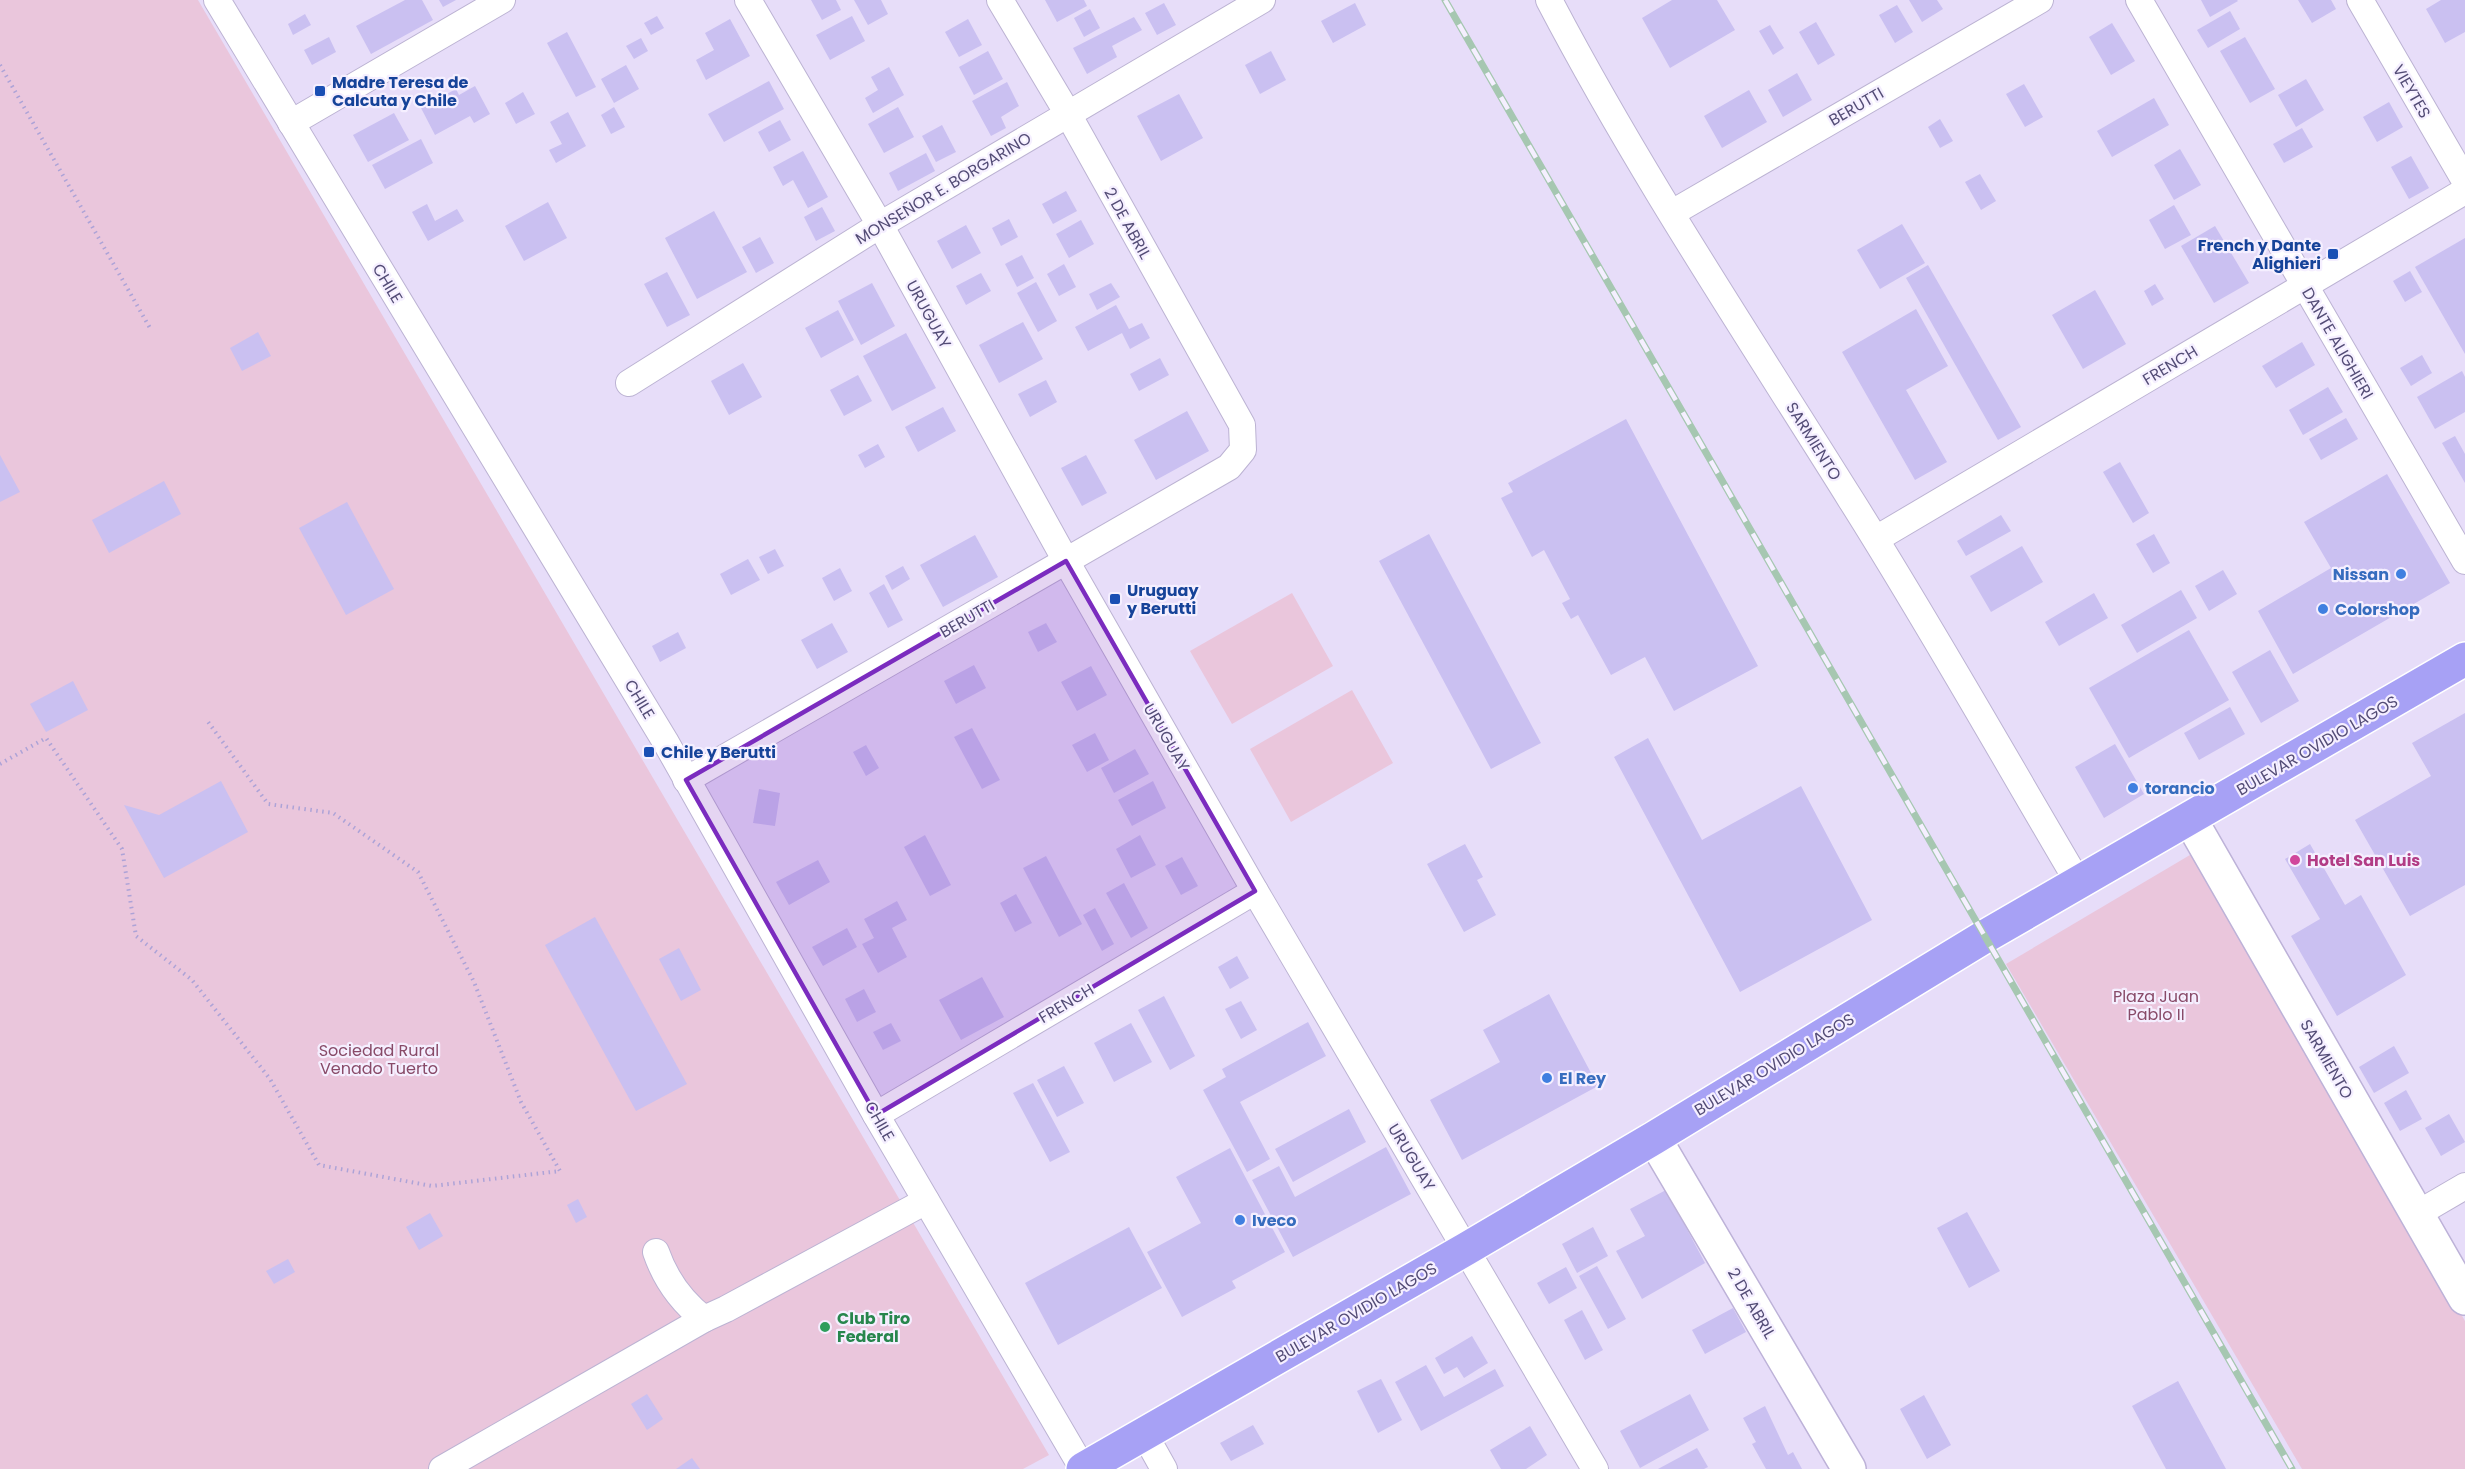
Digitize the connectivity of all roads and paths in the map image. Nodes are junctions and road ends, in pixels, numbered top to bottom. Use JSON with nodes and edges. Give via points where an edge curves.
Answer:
{"nodes":[{"id":1,"x":218,"y":0,"type":"edge"},
{"id":2,"x":502,"y":0,"type":"edge"},
{"id":3,"x":748,"y":0,"type":"edge"},
{"id":4,"x":1000,"y":0,"type":"edge"},
{"id":5,"x":1262,"y":0,"type":"edge"},
{"id":6,"x":1549,"y":0,"type":"edge"},
{"id":7,"x":2040,"y":0,"type":"edge"},
{"id":8,"x":2139,"y":0,"type":"edge"},
{"id":9,"x":2360,"y":0,"type":"edge"},
{"id":10,"x":0,"y":65,"type":"edge"},
{"id":11,"x":1068,"y":114,"type":"junction"},
{"id":12,"x":291,"y":123,"type":"junction"},
{"id":13,"x":2465,"y":181,"type":"edge"},
{"id":14,"x":2465,"y":191,"type":"edge"},
{"id":15,"x":1672,"y":213,"type":"junction"},
{"id":16,"x":880,"y":225,"type":"junction"},
{"id":17,"x":2305,"y":286,"type":"junction"},
{"id":18,"x":150,"y":328,"type":"dead end"},
{"id":19,"x":628,"y":383,"type":"dead end"},
{"id":20,"x":1244,"y":450,"type":"joint"},
{"id":21,"x":1876,"y":539,"type":"junction"},
{"id":22,"x":1066,"y":561,"type":"junction"},
{"id":23,"x":2465,"y":561,"type":"edge"},
{"id":24,"x":2465,"y":659,"type":"edge"},
{"id":25,"x":206,"y":718,"type":"dead end"},
{"id":26,"x":0,"y":764,"type":"edge"},
{"id":27,"x":686,"y":780,"type":"junction"},
{"id":28,"x":2190,"y":819,"type":"junction"},
{"id":29,"x":2078,"y":882,"type":"junction"},
{"id":30,"x":1255,"y":891,"type":"junction"},
{"id":31,"x":876,"y":1115,"type":"junction"},
{"id":32,"x":1654,"y":1138,"type":"junction"},
{"id":33,"x":2465,"y":1186,"type":"edge"},
{"id":34,"x":926,"y":1201,"type":"junction"},
{"id":35,"x":2417,"y":1214,"type":"junction"},
{"id":36,"x":1466,"y":1249,"type":"junction"},
{"id":37,"x":656,"y":1252,"type":"dead end"},
{"id":38,"x":2465,"y":1299,"type":"edge"},
{"id":39,"x":704,"y":1319,"type":"junction"},
{"id":40,"x":1145,"y":1435,"type":"junction"},
{"id":41,"x":442,"y":1469,"type":"edge"},
{"id":42,"x":1083,"y":1469,"type":"edge"},
{"id":43,"x":1164,"y":1469,"type":"edge"},
{"id":44,"x":1595,"y":1469,"type":"edge"},
{"id":45,"x":1849,"y":1469,"type":"edge"}],
"edges":[{"from":1,"to":12,"type":"street","name":"CHILE"},
{"from":2,"to":12,"type":"street"},
{"from":3,"to":16,"type":"street","name":"URUGUAY"},
{"from":4,"to":11,"type":"street","name":"2 DE ABRIL"},
{"from":5,"to":11,"type":"street","name":"MONSEÑOR E. BORGARINO"},
{"from":6,"to":15,"type":"street","name":"SARMIENTO","via":[[1587,72]]},
{"from":7,"to":15,"type":"street","name":"BERUTTI"},
{"from":8,"to":17,"type":"street","name":"DANTE ALIGHIERI"},
{"from":9,"to":13,"type":"street","name":"VIEYTES"},
{"from":10,"to":18,"type":"path"},
{"from":11,"to":16,"type":"street","name":"MONSEÑOR E. BORGARINO"},
{"from":11,"to":20,"type":"street","name":"2 DE ABRIL","via":[[1242,425]]},
{"from":12,"to":27,"type":"street","name":"CHILE"},
{"from":14,"to":17,"type":"street","name":"FRENCH"},
{"from":15,"to":21,"type":"street","name":"SARMIENTO"},
{"from":16,"to":19,"type":"street","name":"MONSEÑOR E. BORGARINO"},
{"from":16,"to":22,"type":"street","name":"URUGUAY"},
{"from":17,"to":21,"type":"street","name":"FRENCH"},
{"from":17,"to":23,"type":"street","name":"DANTE ALIGHIERI"},
{"from":20,"to":22,"type":"street","name":"BERUTTI","via":[[1230,467]]},
{"from":21,"to":29,"type":"street","name":"SARMIENTO"},
{"from":22,"to":27,"type":"street","name":"BERUTTI"},
{"from":22,"to":30,"type":"street","name":"URUGUAY"},
{"from":24,"to":28,"type":"highway","name":"BULEVAR OVIDIO LAGOS"},
{"from":25,"to":26,"type":"path","via":[[268,804],[333,813],[418,872],[474,982],[521,1102],[560,1171],[432,1186],[319,1165],[270,1079],[192,980],[136,936],[122,849],[46,738]]},
{"from":27,"to":31,"type":"street","name":"CHILE"},
{"from":28,"to":29,"type":"highway","name":"BULEVAR OVIDIO LAGOS"},
{"from":28,"to":35,"type":"street","name":"SARMIENTO"},
{"from":29,"to":32,"type":"highway","name":"BULEVAR OVIDIO LAGOS"},
{"from":30,"to":31,"type":"street","name":"FRENCH"},
{"from":30,"to":36,"type":"street","name":"URUGUAY"},
{"from":31,"to":34,"type":"street","name":"CHILE"},
{"from":32,"to":36,"type":"highway","name":"BULEVAR OVIDIO LAGOS"},
{"from":32,"to":45,"type":"street","name":"2 DE ABRIL"},
{"from":33,"to":35,"type":"street"},
{"from":34,"to":39,"type":"street"},
{"from":34,"to":42,"type":"street","name":"CHILE"},
{"from":35,"to":38,"type":"street","name":"SARMIENTO"},
{"from":36,"to":40,"type":"highway","name":"BULEVAR OVIDIO LAGOS"},
{"from":36,"to":44,"type":"street","name":"URUGUAY"},
{"from":37,"to":39,"type":"street","via":[[661,1267],[687,1307]]},
{"from":39,"to":41,"type":"street"},
{"from":40,"to":42,"type":"highway","name":"BULEVAR OVIDIO LAGOS"},
{"from":40,"to":43,"type":"street"}]}
